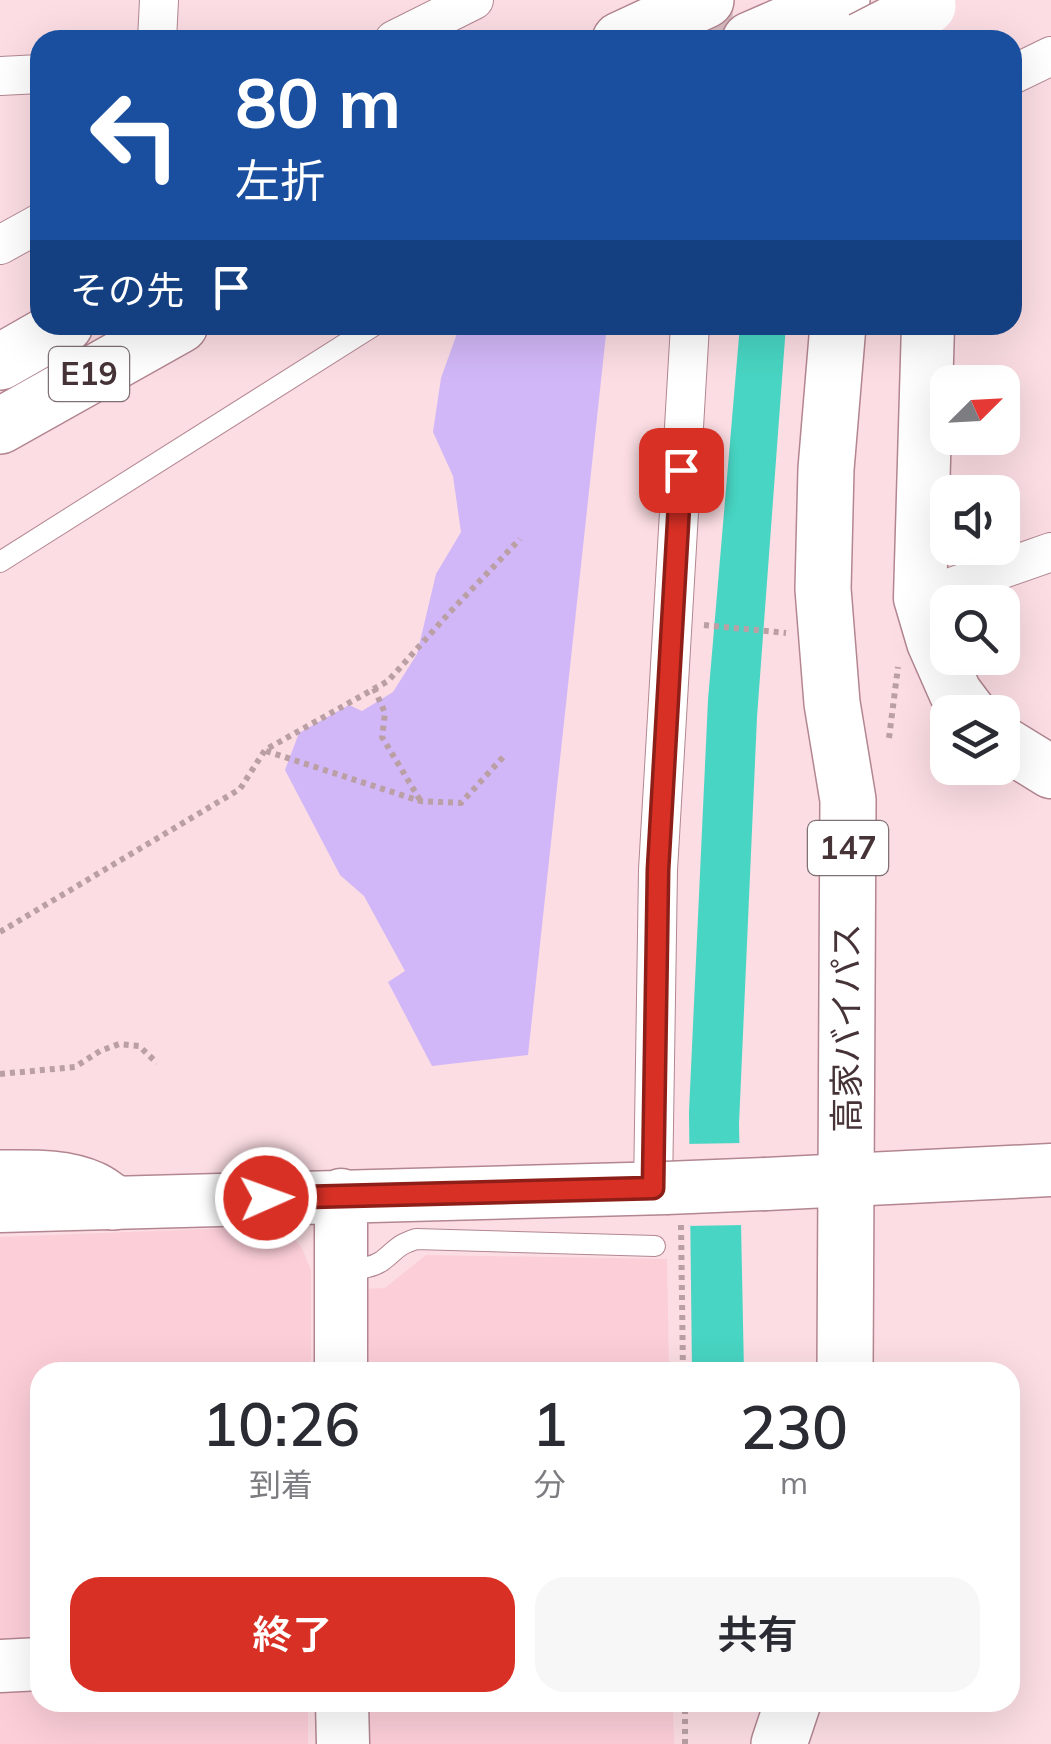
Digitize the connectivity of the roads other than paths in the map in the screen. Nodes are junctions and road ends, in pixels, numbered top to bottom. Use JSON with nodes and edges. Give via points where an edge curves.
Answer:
{"nodes":[{"id":1,"x":159,"y":0,"type":"edge"},
{"id":2,"x":474,"y":0,"type":"edge"},
{"id":3,"x":706,"y":0,"type":"edge"},
{"id":4,"x":842,"y":0,"type":"edge"},
{"id":5,"x":864,"y":0,"type":"edge"},
{"id":6,"x":918,"y":11,"type":"edge"},
{"id":7,"x":158,"y":30,"type":"edge"},
{"id":8,"x":414,"y":30,"type":"edge"},
{"id":9,"x":642,"y":30,"type":"edge"},
{"id":10,"x":773,"y":30,"type":"edge"},
{"id":11,"x":862,"y":30,"type":"edge"},
{"id":12,"x":881,"y":30,"type":"edge"},
{"id":13,"x":1051,"y":56,"type":"edge"},
{"id":14,"x":1022,"y":70,"type":"edge"},
{"id":15,"x":30,"y":74,"type":"edge"},
{"id":16,"x":0,"y":76,"type":"edge"},
{"id":17,"x":30,"y":228,"type":"edge"},
{"id":18,"x":0,"y":245,"type":"edge"},
{"id":19,"x":48,"y":335,"type":"edge"},
{"id":20,"x":162,"y":335,"type":"edge"},
{"id":21,"x":358,"y":335,"type":"edge"},
{"id":22,"x":689,"y":335,"type":"edge"},
{"id":23,"x":837,"y":335,"type":"edge"},
{"id":24,"x":928,"y":335,"type":"edge"},
{"id":25,"x":0,"y":362,"type":"edge"},
{"id":26,"x":0,"y":426,"type":"edge"},
{"id":27,"x":1051,"y":552,"type":"edge"},
{"id":28,"x":0,"y":562,"type":"edge"},
{"id":29,"x":920,"y":598,"type":"junction"},
{"id":30,"x":957,"y":695,"type":"edge"},
{"id":31,"x":1020,"y":753,"type":"edge"},
{"id":32,"x":1051,"y":772,"type":"edge"},
{"id":33,"x":1051,"y":1170,"type":"edge"},
{"id":34,"x":0,"y":1178,"type":"edge"},
{"id":35,"x":847,"y":1181,"type":"junction"},
{"id":36,"x":660,"y":1188,"type":"junction"},
{"id":37,"x":341,"y":1195,"type":"junction"},
{"id":38,"x":113,"y":1202,"type":"junction"},
{"id":39,"x":0,"y":1206,"type":"edge"},
{"id":40,"x":655,"y":1246,"type":"dead end"},
{"id":41,"x":340,"y":1272,"type":"junction"},
{"id":42,"x":340,"y":1362,"type":"edge"},
{"id":43,"x":846,"y":1362,"type":"edge"},
{"id":44,"x":30,"y":1664,"type":"edge"},
{"id":45,"x":0,"y":1666,"type":"edge"},
{"id":46,"x":342,"y":1712,"type":"edge"},
{"id":47,"x":790,"y":1712,"type":"edge"},
{"id":48,"x":343,"y":1744,"type":"edge"},
{"id":49,"x":780,"y":1744,"type":"edge"}],
"edges":[{"from":1,"to":7,"type":"street"},
{"from":2,"to":8,"type":"street"},
{"from":3,"to":9,"type":"highway"},
{"from":4,"to":10,"type":"highway"},
{"from":5,"to":11,"type":"highway"},
{"from":6,"to":12,"type":"highway","bridge":true},
{"from":13,"to":14,"type":"street"},
{"from":15,"to":16,"type":"street"},
{"from":17,"to":18,"type":"street"},
{"from":19,"to":25,"type":"highway","number":"E19"},
{"from":20,"to":26,"type":"highway","number":"E19"},
{"from":21,"to":28,"type":"lane"},
{"from":22,"to":36,"type":"street","via":[[658,870]]},
{"from":23,"to":35,"type":"highway","name":"高家バイパス","number":"147","via":[[823,589],[848,800]]},
{"from":24,"to":29,"type":"street"},
{"from":27,"to":29,"type":"street"},
{"from":29,"to":30,"type":"street"},
{"from":31,"to":32,"type":"street"},
{"from":33,"to":35,"type":"street"},
{"from":34,"to":38,"type":"highway","via":[[67,1182]]},
{"from":35,"to":36,"type":"street","bridge":true},
{"from":35,"to":43,"type":"highway","name":"高家バイパス","number":"147"},
{"from":36,"to":37,"type":"street"},
{"from":37,"to":38,"type":"street"},
{"from":37,"to":41,"type":"street"},
{"from":38,"to":39,"type":"street"},
{"from":40,"to":41,"type":"lane","via":[[416,1240],[370,1267]]},
{"from":41,"to":42,"type":"street"},
{"from":44,"to":45,"type":"street"},
{"from":46,"to":48,"type":"street"},
{"from":47,"to":49,"type":"highway"}]}
